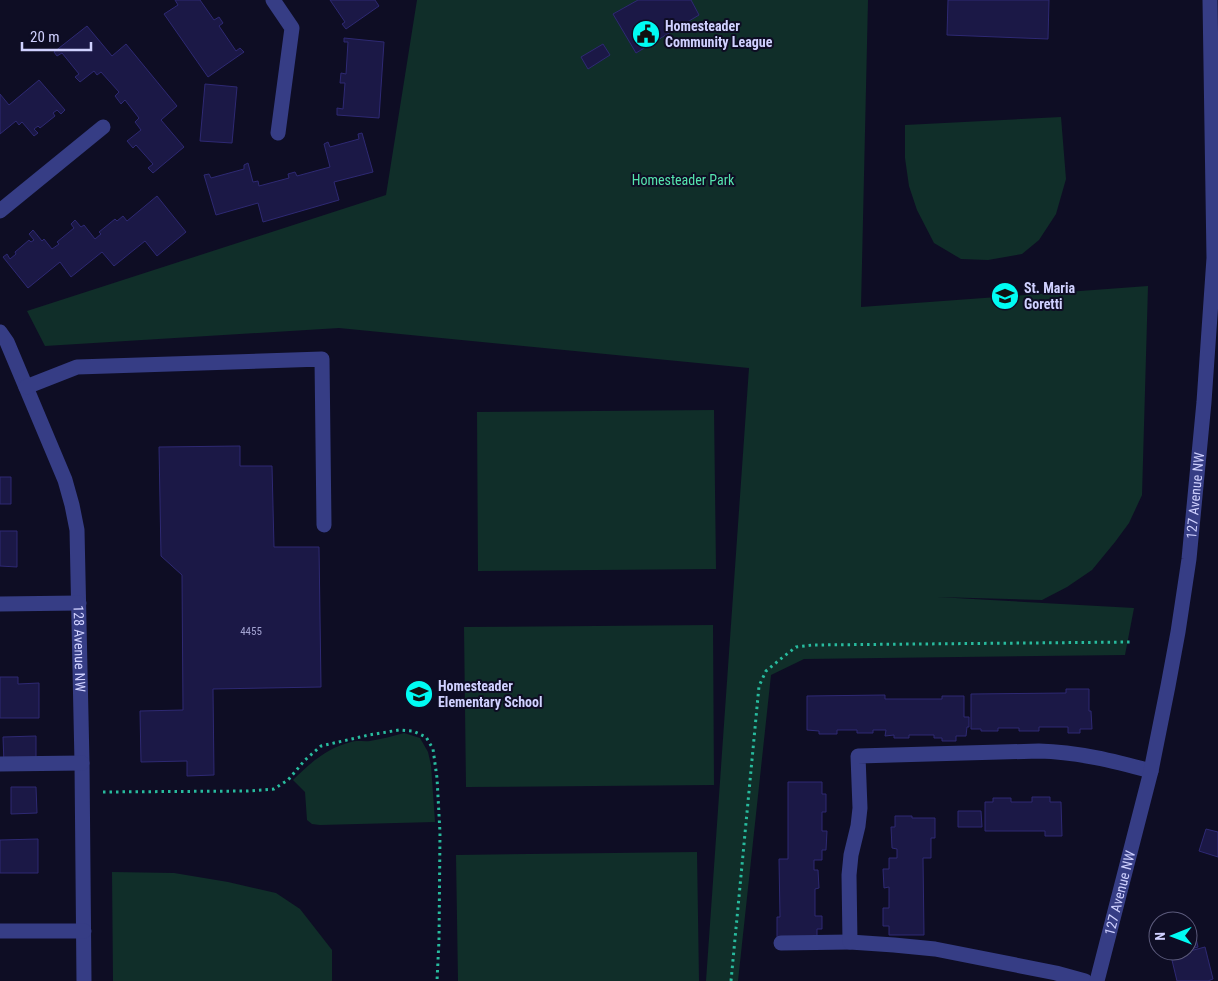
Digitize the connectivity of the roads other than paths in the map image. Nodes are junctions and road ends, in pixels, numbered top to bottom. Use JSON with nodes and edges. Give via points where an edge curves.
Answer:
{"nodes":[{"id":1,"x":273,"y":0,"type":"edge"},
{"id":2,"x":1210,"y":0,"type":"edge"},
{"id":3,"x":103,"y":128,"type":"dead end"},
{"id":4,"x":278,"y":133,"type":"dead end"},
{"id":5,"x":0,"y":211,"type":"edge"},
{"id":6,"x":1216,"y":258,"type":"edge"},
{"id":7,"x":0,"y":332,"type":"edge"},
{"id":8,"x":26,"y":387,"type":"junction"},
{"id":9,"x":324,"y":525,"type":"dead end"},
{"id":10,"x":79,"y":603,"type":"junction"},
{"id":11,"x":0,"y":604,"type":"edge"},
{"id":12,"x":82,"y":763,"type":"junction"},
{"id":13,"x":0,"y":764,"type":"edge"},
{"id":14,"x":1151,"y":771,"type":"junction"},
{"id":15,"x":0,"y":931,"type":"edge"},
{"id":16,"x":84,"y":931,"type":"junction"},
{"id":17,"x":850,"y":942,"type":"junction"},
{"id":18,"x":782,"y":944,"type":"dead end"},
{"id":19,"x":84,"y":981,"type":"edge"},
{"id":20,"x":1085,"y":981,"type":"edge"},
{"id":21,"x":1096,"y":981,"type":"edge"}],
"edges":[{"from":1,"to":4,"type":"street","via":[[292,28]]},
{"from":2,"to":6,"type":"street","name":"127 Avenue NW"},
{"from":3,"to":5,"type":"street"},
{"from":6,"to":14,"type":"street","name":"127 Avenue NW","via":[[1189,559]]},
{"from":7,"to":8,"type":"street","name":"128 Avenue NW"},
{"from":8,"to":9,"type":"street","via":[[77,367],[322,359]]},
{"from":8,"to":10,"type":"street","name":"128 Avenue NW","via":[[72,505],[77,530]]},
{"from":10,"to":11,"type":"street"},
{"from":10,"to":12,"type":"street","name":"128 Avenue NW"},
{"from":12,"to":13,"type":"street"},
{"from":12,"to":16,"type":"street","name":"128 Avenue NW"},
{"from":14,"to":17,"type":"street","via":[[1061,752],[858,756],[860,808],[849,875]]},
{"from":14,"to":21,"type":"street","name":"127 Avenue NW"},
{"from":15,"to":16,"type":"street"},
{"from":16,"to":19,"type":"street","name":"128 Avenue NW"},
{"from":17,"to":18,"type":"street"},
{"from":17,"to":20,"type":"street","via":[[935,948]]}]}
